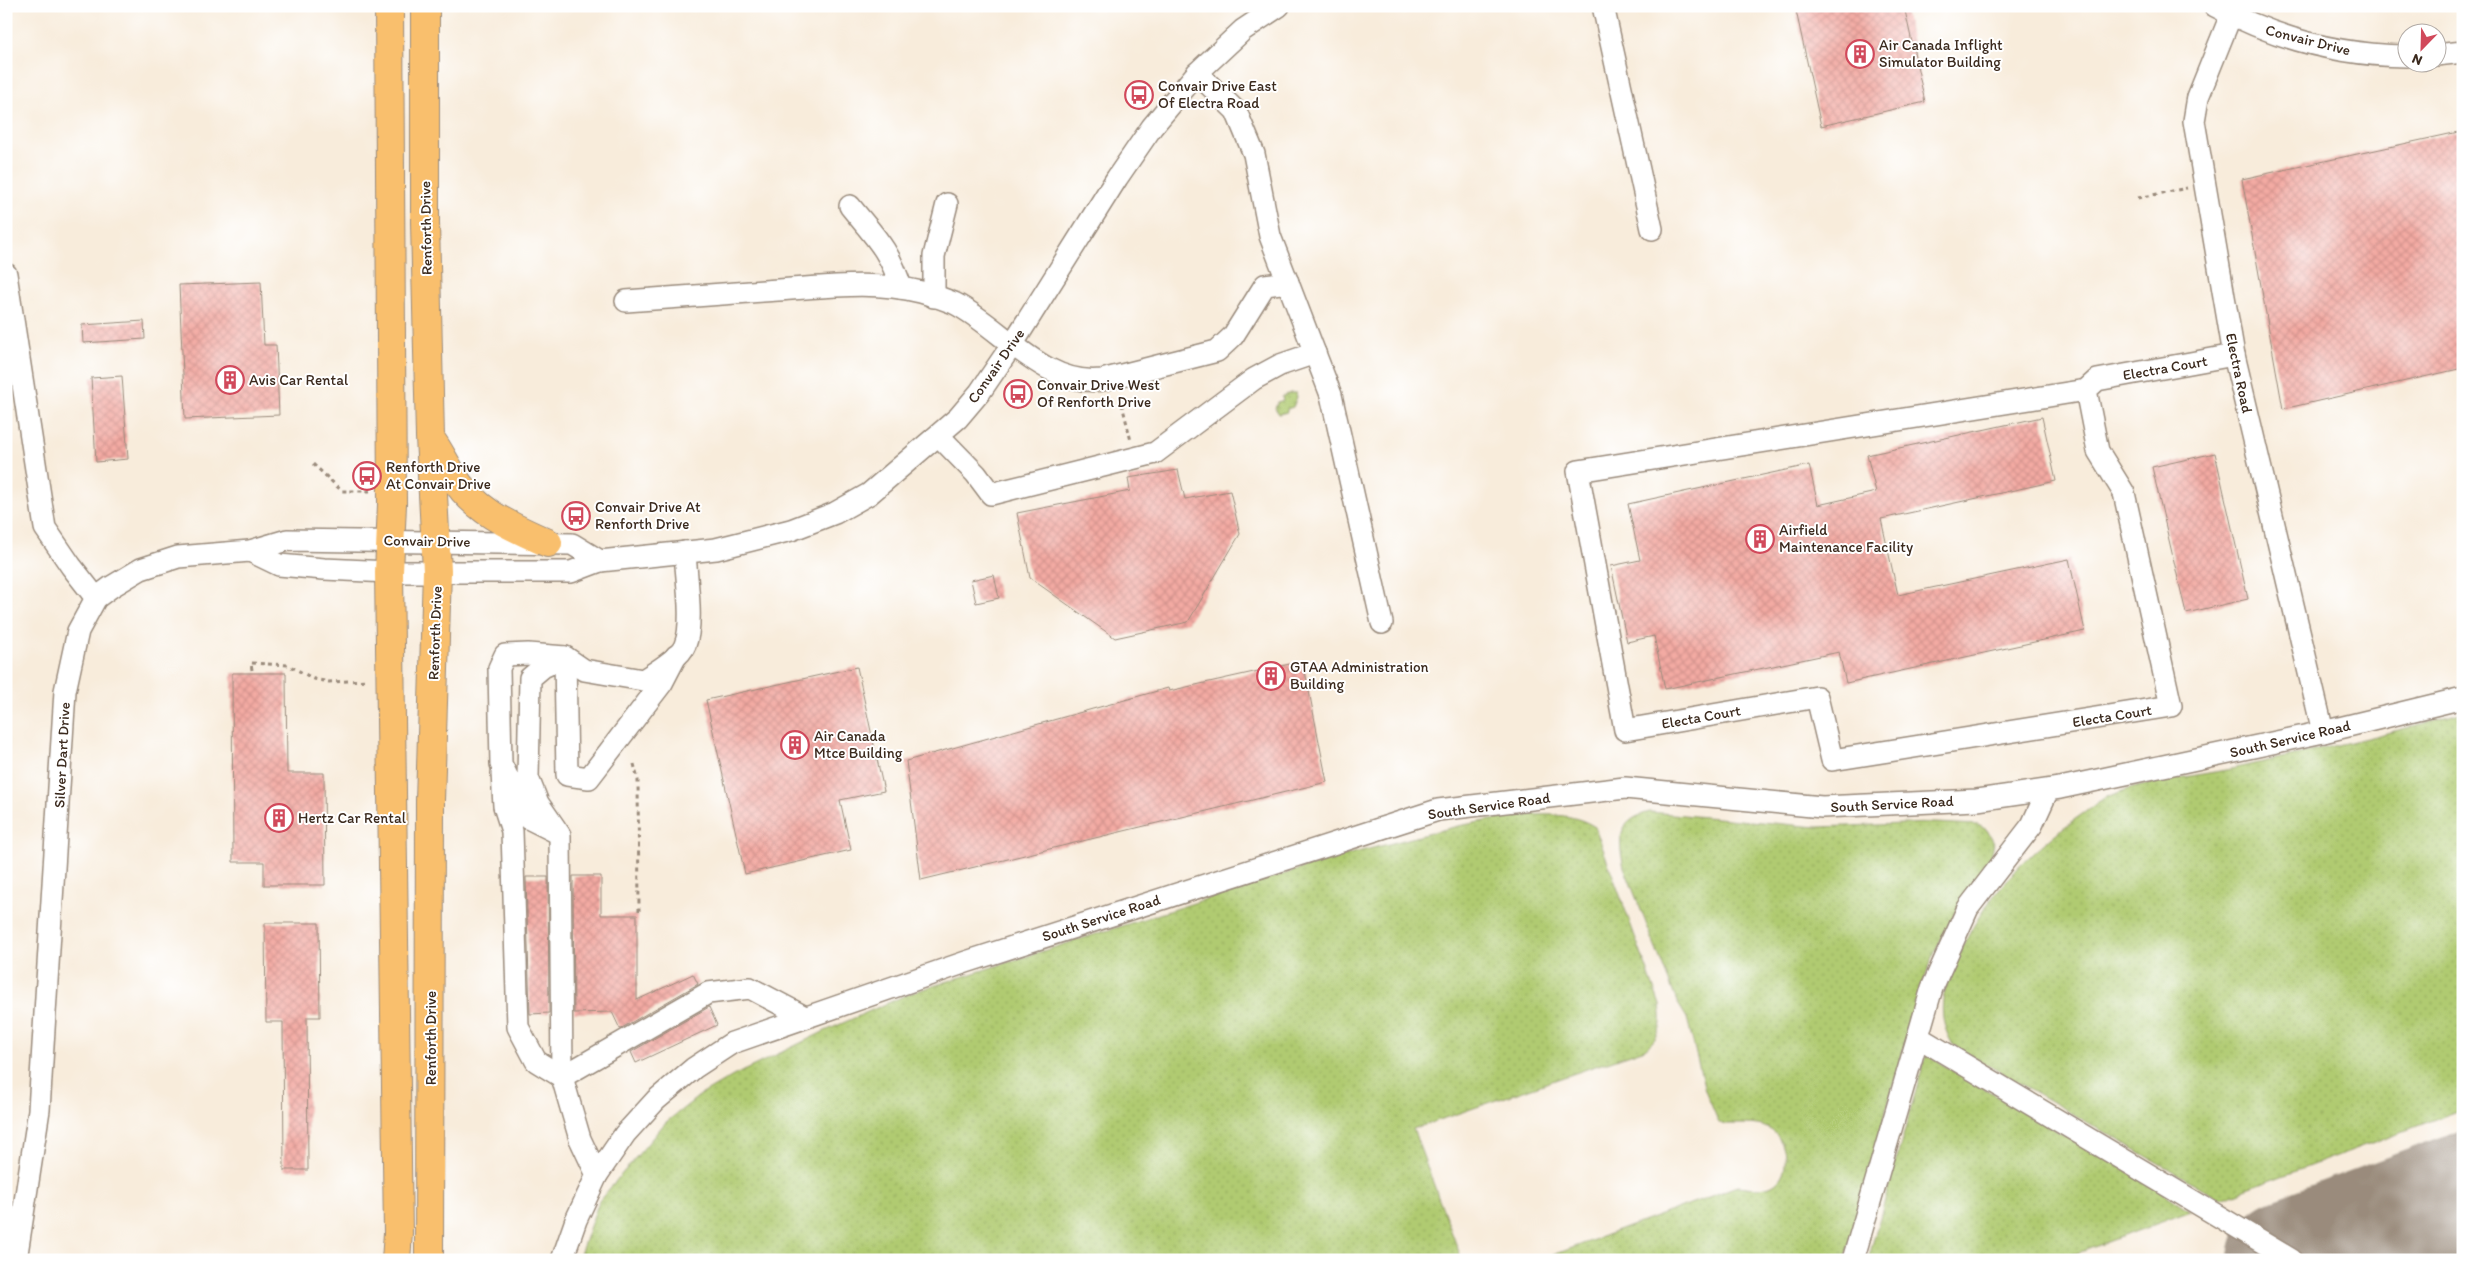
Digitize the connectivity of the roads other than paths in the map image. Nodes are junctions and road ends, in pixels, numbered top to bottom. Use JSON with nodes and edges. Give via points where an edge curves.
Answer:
{"nodes":[{"id":1,"x":389,"y":6,"type":"edge"},
{"id":2,"x":425,"y":6,"type":"edge"},
{"id":3,"x":1279,"y":6,"type":"edge"},
{"id":4,"x":1603,"y":6,"type":"edge"},
{"id":5,"x":2223,"y":10,"type":"edge"},
{"id":6,"x":2463,"y":52,"type":"edge"},
{"id":7,"x":2446,"y":54,"type":"edge"},
{"id":8,"x":2396,"y":55,"type":"edge"},
{"id":9,"x":1197,"y":73,"type":"junction"},
{"id":10,"x":947,"y":204,"type":"dead end"},
{"id":11,"x":850,"y":206,"type":"dead end"},
{"id":12,"x":1652,"y":229,"type":"dead end"},
{"id":13,"x":6,"y":274,"type":"edge"},
{"id":14,"x":1288,"y":282,"type":"junction"},
{"id":15,"x":901,"y":288,"type":"junction"},
{"id":16,"x":934,"y":297,"type":"junction"},
{"id":17,"x":626,"y":301,"type":"dead end"},
{"id":18,"x":1012,"y":345,"type":"junction"},
{"id":19,"x":1315,"y":353,"type":"junction"},
{"id":20,"x":2234,"y":355,"type":"junction"},
{"id":21,"x":2091,"y":385,"type":"junction"},
{"id":22,"x":939,"y":436,"type":"junction"},
{"id":23,"x":430,"y":437,"type":"junction"},
{"id":24,"x":391,"y":540,"type":"junction"},
{"id":25,"x":436,"y":542,"type":"junction"},
{"id":26,"x":548,"y":544,"type":"junction"},
{"id":27,"x":250,"y":551,"type":"junction"},
{"id":28,"x":685,"y":552,"type":"junction"},
{"id":29,"x":600,"y":561,"type":"junction"},
{"id":30,"x":437,"y":571,"type":"junction"},
{"id":31,"x":389,"y":572,"type":"junction"},
{"id":32,"x":96,"y":598,"type":"junction"},
{"id":33,"x":1382,"y":623,"type":"dead end"},
{"id":34,"x":676,"y":656,"type":"junction"},
{"id":35,"x":565,"y":657,"type":"junction"},
{"id":36,"x":2463,"y":698,"type":"edge"},
{"id":37,"x":2323,"y":732,"type":"junction"},
{"id":38,"x":502,"y":764,"type":"junction"},
{"id":39,"x":2048,"y":790,"type":"junction"},
{"id":40,"x":560,"y":835,"type":"junction"},
{"id":41,"x":805,"y":1017,"type":"junction"},
{"id":42,"x":1918,"y":1037,"type":"junction"},
{"id":43,"x":562,"y":1077,"type":"junction"},
{"id":44,"x":597,"y":1175,"type":"junction"},
{"id":45,"x":16,"y":1260,"type":"edge"},
{"id":46,"x":396,"y":1260,"type":"edge"},
{"id":47,"x":429,"y":1260,"type":"edge"},
{"id":48,"x":562,"y":1260,"type":"edge"},
{"id":49,"x":1853,"y":1260,"type":"edge"},
{"id":50,"x":2292,"y":1260,"type":"edge"}],
"edges":[{"from":1,"to":24,"type":"main road"},
{"from":2,"to":23,"type":"main road","name":"Renforth Drive","via":[[425,222]]},
{"from":3,"to":9,"type":"street","name":"Convair Drive","via":[[1243,30]]},
{"from":4,"to":12,"type":"street"},
{"from":5,"to":8,"type":"street","name":"Convair Drive","via":[[2265,30],[2306,42],[2359,53]]},
{"from":5,"to":20,"type":"street","name":"Electra Road","via":[[2194,110]]},
{"from":6,"to":7,"type":"street"},
{"from":9,"to":14,"type":"street","via":[[1236,110],[1254,154],[1270,236]]},
{"from":9,"to":18,"type":"street","name":"Convair Drive","via":[[1152,127],[1117,178]]},
{"from":10,"to":16,"type":"street","via":[[934,256]]},
{"from":11,"to":15,"type":"street","via":[[885,249],[894,264]]},
{"from":13,"to":32,"type":"street","via":[[45,528]]},
{"from":14,"to":18,"type":"street","via":[[1265,285],[1233,336],[1217,350],[1102,380],[1086,382],[1068,378]]},
{"from":14,"to":19,"type":"street"},
{"from":15,"to":16,"type":"street"},
{"from":15,"to":17,"type":"street","via":[[839,286]]},
{"from":16,"to":18,"type":"street","via":[[954,303]]},
{"from":18,"to":22,"type":"street","name":"Convair Drive","via":[[980,392]]},
{"from":19,"to":22,"type":"street","via":[[1280,365],[1254,379],[1155,454],[991,494]]},
{"from":19,"to":33,"type":"street","via":[[1331,395]]},
{"from":20,"to":21,"type":"street","name":"Electra Court"},
{"from":20,"to":37,"type":"street","name":"Electra Road"},
{"from":21,"to":21,"type":"street","name":"Electa Court","via":[[2098,451],[2124,492],[2170,706],[1832,760],[1817,698],[1625,730],[1578,471]]},
{"from":22,"to":28,"type":"street","name":"Convair Drive","via":[[869,494],[835,513],[790,530]]},
{"from":23,"to":25,"type":"main road","name":"Renforth Drive"},
{"from":23,"to":26,"type":"main road","via":[[452,475],[472,500],[491,516]]},
{"from":24,"to":25,"type":"street","name":"Convair Drive"},
{"from":24,"to":27,"type":"street","name":"Convair Drive","via":[[287,540]]},
{"from":24,"to":31,"type":"main road"},
{"from":25,"to":26,"type":"street","name":"Convair Drive"},
{"from":25,"to":30,"type":"main road","name":"Renforth Drive"},
{"from":26,"to":29,"type":"street","name":"Convair Drive","via":[[572,544]]},
{"from":27,"to":31,"type":"street","name":"Convair Drive","via":[[279,565]]},
{"from":27,"to":32,"type":"street","name":"Convair Drive","via":[[178,557],[141,570]]},
{"from":28,"to":29,"type":"street","name":"Convair Drive"},
{"from":28,"to":34,"type":"street","via":[[690,606],[685,646]]},
{"from":29,"to":30,"type":"street","name":"Convair Drive","via":[[571,572]]},
{"from":30,"to":31,"type":"street","name":"Convair Drive"},
{"from":30,"to":47,"type":"main road","name":"Renforth Drive","via":[[430,801]]},
{"from":31,"to":46,"type":"main road"},
{"from":32,"to":45,"type":"street","name":"Silver Dart Drive","via":[[78,631],[65,691],[39,1110]]},
{"from":34,"to":35,"type":"street","via":[[644,680],[584,670]]},
{"from":34,"to":35,"type":"street","via":[[662,683],[590,778],[567,775]]},
{"from":35,"to":38,"type":"street","via":[[506,655],[499,668]]},
{"from":35,"to":40,"type":"street","via":[[543,667],[530,678],[528,778],[538,803]]},
{"from":36,"to":37,"type":"street","name":"South Service Road"},
{"from":37,"to":39,"type":"street","name":"South Service Road"},
{"from":38,"to":40,"type":"street","via":[[528,818]]},
{"from":38,"to":43,"type":"street","via":[[504,806],[512,831],[518,1027],[536,1061]]},
{"from":39,"to":41,"type":"street","name":"South Service Road","via":[[1977,800],[1822,807],[1624,788],[1438,810]]},
{"from":39,"to":42,"type":"street","via":[[2032,825],[1968,908],[1932,988]]},
{"from":40,"to":43,"type":"street"},
{"from":41,"to":43,"type":"street","via":[[750,988],[708,993]]},
{"from":41,"to":44,"type":"street","name":"South Service Road","via":[[732,1043],[694,1068],[656,1100],[625,1134]]},
{"from":42,"to":49,"type":"street"},
{"from":42,"to":50,"type":"street"},
{"from":43,"to":44,"type":"street","via":[[580,1139]]},
{"from":44,"to":48,"type":"street","name":"South Service Road"}]}
